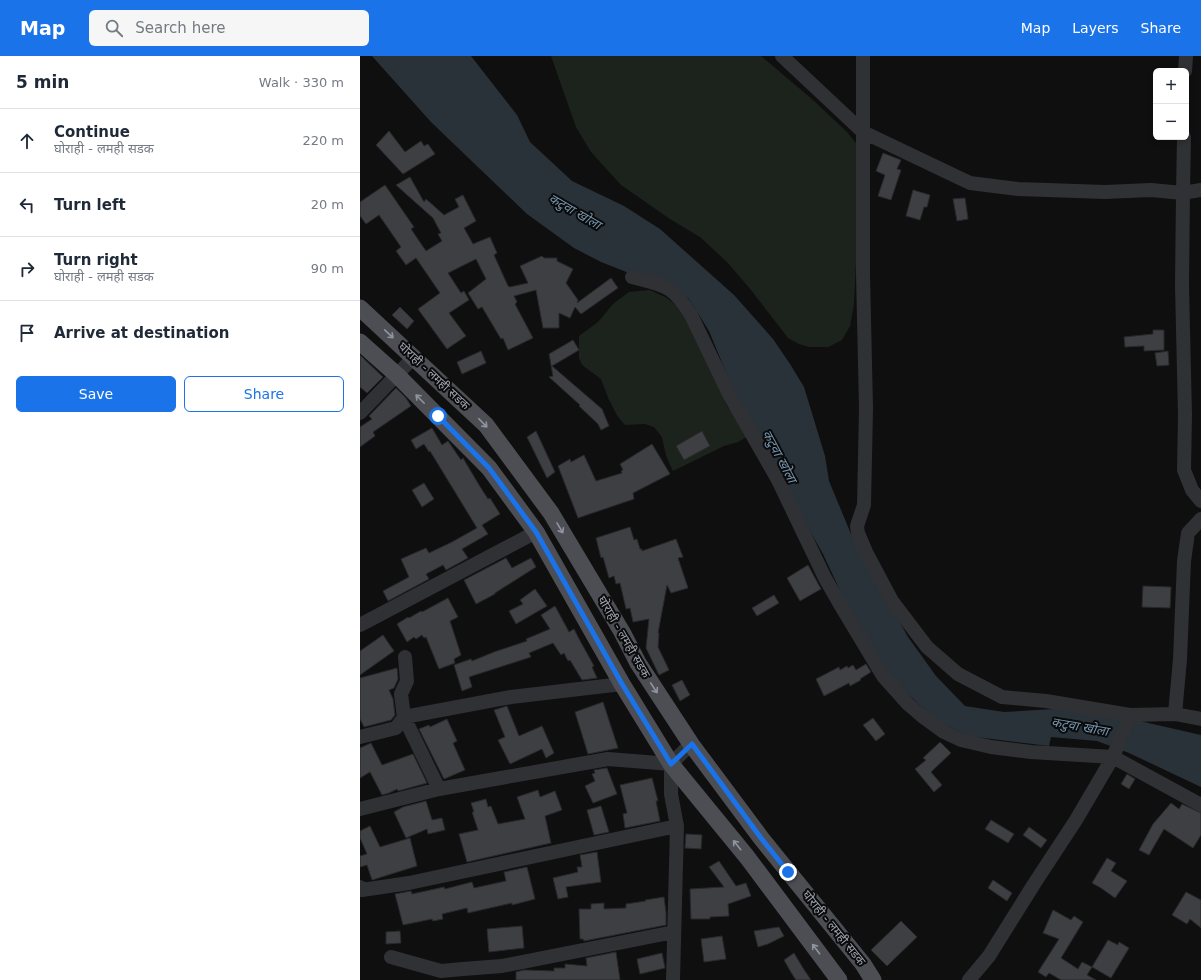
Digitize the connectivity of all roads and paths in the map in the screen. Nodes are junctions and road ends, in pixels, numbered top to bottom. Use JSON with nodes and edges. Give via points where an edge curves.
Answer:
{"nodes":[{"id":1,"x":782,"y":56,"type":"edge"},
{"id":2,"x":863,"y":56,"type":"edge"},
{"id":3,"x":1186,"y":56,"type":"edge"},
{"id":4,"x":1185,"y":68,"type":"edge"},
{"id":5,"x":864,"y":132,"type":"junction"},
{"id":6,"x":1184,"y":140,"type":"edge"},
{"id":7,"x":1201,"y":190,"type":"edge"},
{"id":8,"x":1183,"y":193,"type":"junction"},
{"id":9,"x":632,"y":277,"type":"dead end"},
{"id":10,"x":360,"y":308,"type":"edge"},
{"id":11,"x":360,"y":342,"type":"edge"},
{"id":12,"x":414,"y":358,"type":"junction"},
{"id":13,"x":397,"y":375,"type":"junction"},
{"id":14,"x":360,"y":413,"type":"edge"},
{"id":15,"x":1201,"y":501,"type":"edge"},
{"id":16,"x":1201,"y":519,"type":"edge"},
{"id":17,"x":536,"y":532,"type":"junction"},
{"id":18,"x":360,"y":625,"type":"edge"},
{"id":19,"x":405,"y":657,"type":"dead end"},
{"id":20,"x":622,"y":684,"type":"junction"},
{"id":21,"x":1175,"y":714,"type":"junction"},
{"id":22,"x":1130,"y":715,"type":"junction"},
{"id":23,"x":404,"y":717,"type":"junction"},
{"id":24,"x":1201,"y":719,"type":"edge"},
{"id":25,"x":360,"y":737,"type":"edge"},
{"id":26,"x":692,"y":744,"type":"junction"},
{"id":27,"x":1113,"y":757,"type":"junction"},
{"id":28,"x":671,"y":764,"type":"junction"},
{"id":29,"x":439,"y":789,"type":"junction"},
{"id":30,"x":1201,"y":805,"type":"edge"},
{"id":31,"x":360,"y":809,"type":"edge"},
{"id":32,"x":677,"y":826,"type":"junction"},
{"id":33,"x":360,"y":887,"type":"edge"},
{"id":34,"x":674,"y":932,"type":"junction"},
{"id":35,"x":391,"y":957,"type":"dead end"},
{"id":36,"x":673,"y":980,"type":"edge"},
{"id":37,"x":839,"y":980,"type":"edge"},
{"id":38,"x":873,"y":980,"type":"edge"},
{"id":39,"x":969,"y":980,"type":"edge"}],
"edges":[{"from":1,"to":5,"type":"street"},
{"from":2,"to":5,"type":"street"},
{"from":3,"to":4,"type":"street"},
{"from":5,"to":8,"type":"street","via":[[970,183],[1018,189],[1104,192],[1151,190]]},
{"from":5,"to":22,"type":"street","via":[[863,274],[866,408],[864,505],[857,526],[866,552],[892,601],[927,647],[958,674],[1002,697],[1046,701]]},
{"from":6,"to":8,"type":"street"},
{"from":7,"to":8,"type":"street"},
{"from":8,"to":15,"type":"street","via":[[1184,470],[1192,490]]},
{"from":9,"to":27,"type":"street","via":[[665,286],[674,292],[691,315],[730,396],[778,480],[841,606],[883,676],[908,704],[944,732],[976,744],[1030,752]]},
{"from":10,"to":12,"type":"main road","name":"घोराही - लमही सडक","one_way":true},
{"from":11,"to":13,"type":"main road","name":"घोराही - लमही सडक"},
{"from":12,"to":13,"type":"street"},
{"from":12,"to":26,"type":"main road","name":"घोराही - लमही सडक","one_way":true,"via":[[486,425],[551,514],[638,663]]},
{"from":13,"to":14,"type":"street"},
{"from":17,"to":13,"type":"main road","name":"घोराही - लमही सडक","one_way":true,"via":[[489,468]]},
{"from":16,"to":21,"type":"street","via":[[1188,533],[1184,561]]},
{"from":17,"to":18,"type":"street"},
{"from":17,"to":20,"type":"main road","name":"घोराही - लमही सडक"},
{"from":19,"to":23,"type":"street","via":[[407,681],[401,694]]},
{"from":20,"to":23,"type":"street","via":[[511,697]]},
{"from":20,"to":28,"type":"main road","name":"घोराही - लमही सडक"},
{"from":21,"to":22,"type":"street"},
{"from":21,"to":24,"type":"street"},
{"from":22,"to":27,"type":"street"},
{"from":23,"to":25,"type":"street","via":[[396,728]]},
{"from":23,"to":29,"type":"street"},
{"from":26,"to":28,"type":"street"},
{"from":26,"to":38,"type":"main road","name":"घोराही - लमही सडक","via":[[761,838],[863,964]]},
{"from":27,"to":30,"type":"street"},
{"from":27,"to":39,"type":"street","via":[[989,956]]},
{"from":28,"to":29,"type":"street","via":[[608,759]]},
{"from":28,"to":32,"type":"street","via":[[671,794]]},
{"from":37,"to":28,"type":"main road","name":"घोराही - लमही सडक","one_way":true,"via":[[747,857]]},
{"from":29,"to":31,"type":"street"},
{"from":32,"to":33,"type":"street","via":[[409,883],[362,890]]},
{"from":32,"to":34,"type":"street"},
{"from":34,"to":35,"type":"street","via":[[502,966],[463,970],[441,971]]},
{"from":34,"to":36,"type":"street"}]}
